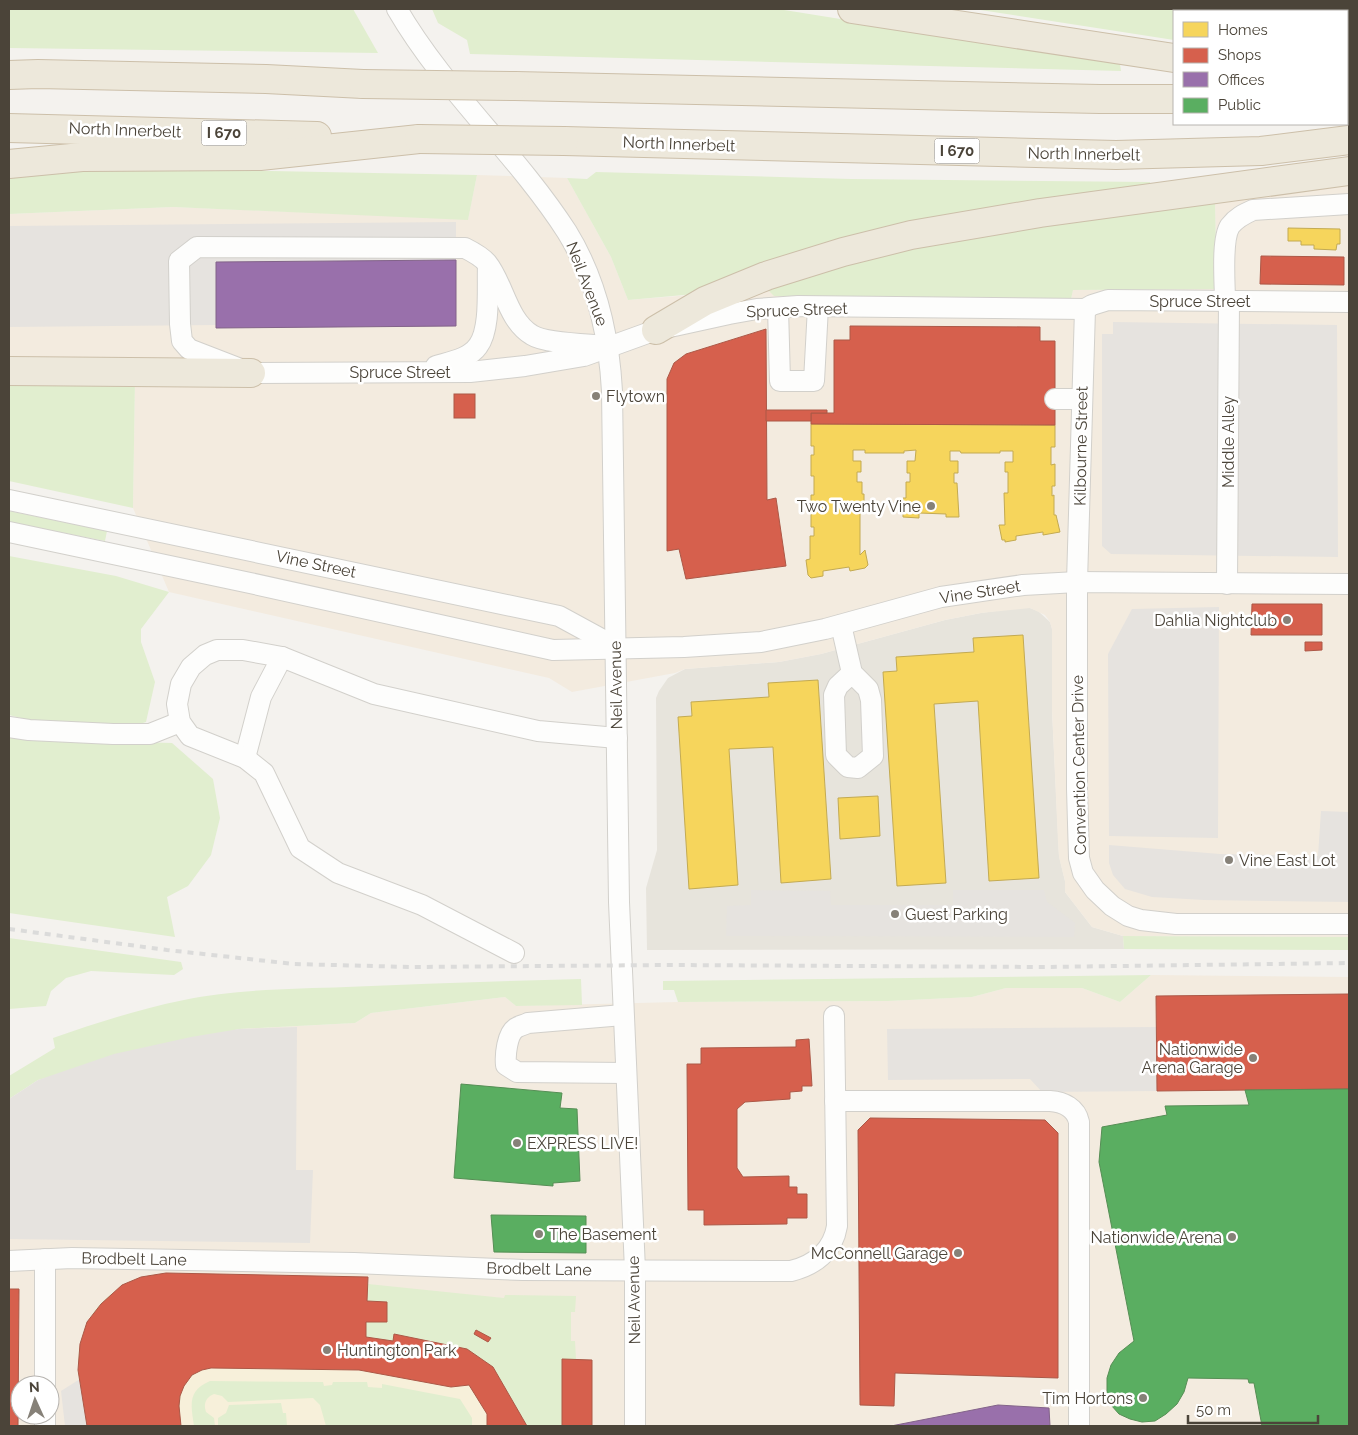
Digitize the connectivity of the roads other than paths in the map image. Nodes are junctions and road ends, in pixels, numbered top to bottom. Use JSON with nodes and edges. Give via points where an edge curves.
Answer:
{"nodes":[{"id":1,"x":397,"y":9,"type":"edge"},
{"id":2,"x":852,"y":9,"type":"edge"},
{"id":3,"x":1173,"y":58,"type":"edge"},
{"id":4,"x":9,"y":74,"type":"edge"},
{"id":5,"x":1173,"y":98,"type":"edge"},
{"id":6,"x":9,"y":128,"type":"edge"},
{"id":7,"x":420,"y":139,"type":"junction"},
{"id":8,"x":1349,"y":140,"type":"edge"},
{"id":9,"x":9,"y":164,"type":"edge"},
{"id":10,"x":1349,"y":171,"type":"edge"},
{"id":11,"x":1349,"y":204,"type":"edge"},
{"id":12,"x":488,"y":264,"type":"junction"},
{"id":13,"x":1227,"y":301,"type":"junction"},
{"id":14,"x":1349,"y":302,"type":"edge"},
{"id":15,"x":818,"y":307,"type":"junction"},
{"id":16,"x":778,"y":308,"type":"junction"},
{"id":17,"x":1085,"y":309,"type":"junction"},
{"id":18,"x":656,"y":330,"type":"junction"},
{"id":19,"x":608,"y":346,"type":"junction"},
{"id":20,"x":9,"y":372,"type":"edge"},
{"id":21,"x":415,"y":372,"type":"junction"},
{"id":22,"x":251,"y":373,"type":"junction"},
{"id":23,"x":1055,"y":399,"type":"dead end"},
{"id":24,"x":1082,"y":399,"type":"junction"},
{"id":25,"x":9,"y":500,"type":"edge"},
{"id":26,"x":9,"y":532,"type":"edge"},
{"id":27,"x":1077,"y":582,"type":"junction"},
{"id":28,"x":1226,"y":584,"type":"junction"},
{"id":29,"x":1349,"y":584,"type":"edge"},
{"id":30,"x":841,"y":625,"type":"junction"},
{"id":31,"x":616,"y":647,"type":"junction"},
{"id":32,"x":282,"y":657,"type":"junction"},
{"id":33,"x":852,"y":673,"type":"dead end"},
{"id":34,"x":180,"y":722,"type":"junction"},
{"id":35,"x":9,"y":726,"type":"edge"},
{"id":36,"x":617,"y":738,"type":"junction"},
{"id":37,"x":245,"y":758,"type":"junction"},
{"id":38,"x":1349,"y":924,"type":"edge"},
{"id":39,"x":514,"y":953,"type":"dead end"},
{"id":40,"x":623,"y":1016,"type":"junction"},
{"id":41,"x":834,"y":1016,"type":"dead end"},
{"id":42,"x":626,"y":1073,"type":"junction"},
{"id":43,"x":835,"y":1102,"type":"junction"},
{"id":44,"x":45,"y":1259,"type":"junction"},
{"id":45,"x":9,"y":1261,"type":"edge"},
{"id":46,"x":635,"y":1270,"type":"junction"},
{"id":47,"x":45,"y":1375,"type":"edge"},
{"id":48,"x":635,"y":1426,"type":"edge"},
{"id":49,"x":1079,"y":1426,"type":"edge"}],
"edges":[{"from":1,"to":19,"type":"street","name":"Neil Avenue","via":[[430,59],[532,183],[567,233],[598,304]]},
{"from":2,"to":3,"type":"highway"},
{"from":4,"to":5,"type":"highway","bridge":true,"via":[[363,84]]},
{"from":6,"to":7,"type":"highway","name":"North Innerbelt","number":"I 670"},
{"from":7,"to":8,"type":"highway","name":"North Innerbelt","number":"I 670","bridge":true,"via":[[1116,155],[1261,151]]},
{"from":7,"to":9,"type":"highway","via":[[260,156],[82,157]]},
{"from":10,"to":18,"type":"highway","via":[[911,235],[766,276],[705,301]]},
{"from":11,"to":13,"type":"street","name":"Middle Alley","via":[[1253,210],[1240,216],[1225,239]]},
{"from":12,"to":19,"type":"street","via":[[518,322],[532,336]]},
{"from":12,"to":21,"type":"street","via":[[485,327],[478,347],[464,357]]},
{"from":12,"to":22,"type":"street","via":[[465,248],[197,247],[180,261],[182,340],[189,348]]},
{"from":13,"to":14,"type":"street","name":"Spruce Street"},
{"from":13,"to":17,"type":"street","name":"Spruce Street","via":[[1108,300]]},
{"from":13,"to":28,"type":"street","name":"Middle Alley"},
{"from":15,"to":16,"type":"street","name":"Spruce Street"},
{"from":15,"to":16,"type":"street","via":[[814,381],[780,381]]},
{"from":15,"to":17,"type":"street","name":"Spruce Street"},
{"from":16,"to":18,"type":"street","name":"Spruce Street","via":[[729,314]]},
{"from":17,"to":24,"type":"street","name":"Kilbourne Street"},
{"from":18,"to":19,"type":"street","name":"Spruce Street"},
{"from":19,"to":21,"type":"street","name":"Spruce Street","via":[[584,356],[525,366],[470,372]]},
{"from":19,"to":31,"type":"street","name":"Neil Avenue","via":[[612,391]]},
{"from":20,"to":22,"type":"highway"},
{"from":21,"to":22,"type":"street","name":"Spruce Street"},
{"from":23,"to":24,"type":"street"},
{"from":24,"to":27,"type":"street","name":"Kilbourne Street"},
{"from":25,"to":31,"type":"street","name":"Vine Street","via":[[560,616]]},
{"from":26,"to":31,"type":"street","name":"Vine Street","via":[[554,650]]},
{"from":27,"to":28,"type":"street","name":"Vine Street"},
{"from":27,"to":30,"type":"street","name":"Vine Street","via":[[1023,585],[941,597]]},
{"from":27,"to":38,"type":"street","name":"Convention Center Drive","via":[[1079,858],[1083,873],[1095,890],[1118,911],[1148,922]]},
{"from":28,"to":29,"type":"street","name":"Vine Street"},
{"from":30,"to":31,"type":"street","name":"Vine Street","via":[[744,644]]},
{"from":30,"to":33,"type":"street"},
{"from":31,"to":36,"type":"street","name":"Neil Avenue"},
{"from":32,"to":34,"type":"street","via":[[243,650],[217,650],[205,655],[191,667],[181,684],[177,704]]},
{"from":32,"to":36,"type":"street","via":[[374,694],[538,731]]},
{"from":32,"to":37,"type":"street","via":[[261,697]]},
{"from":34,"to":35,"type":"street","via":[[150,734],[29,730]]},
{"from":34,"to":37,"type":"street","via":[[190,736]]},
{"from":36,"to":40,"type":"street","name":"Neil Avenue"},
{"from":37,"to":39,"type":"street","via":[[264,773],[300,848],[338,874],[422,905]]},
{"from":40,"to":42,"type":"street","name":"Neil Avenue"},
{"from":40,"to":42,"type":"street","via":[[528,1023],[516,1027],[505,1057],[506,1065],[517,1072]]},
{"from":41,"to":43,"type":"street","name":"Brodbelt Lane"},
{"from":42,"to":46,"type":"street","name":"Neil Avenue"},
{"from":43,"to":46,"type":"street","name":"Brodbelt Lane","via":[[837,1226],[834,1238],[821,1257],[791,1271]]},
{"from":43,"to":49,"type":"street","via":[[1050,1101],[1064,1104],[1074,1111],[1079,1122]]},
{"from":44,"to":45,"type":"street","name":"Brodbelt Lane"},
{"from":44,"to":46,"type":"street","name":"Brodbelt Lane"},
{"from":44,"to":47,"type":"street"},
{"from":46,"to":48,"type":"street","name":"Neil Avenue"}]}
